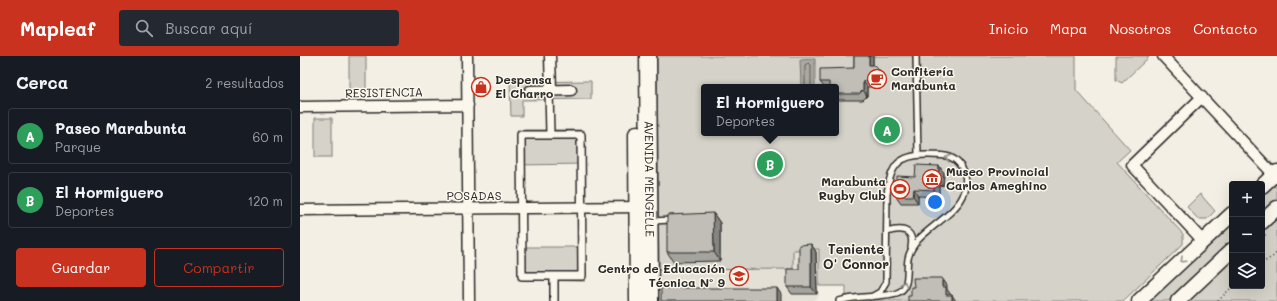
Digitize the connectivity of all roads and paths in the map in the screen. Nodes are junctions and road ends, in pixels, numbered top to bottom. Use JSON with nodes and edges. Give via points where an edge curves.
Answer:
{"nodes":[{"id":1,"x":467,"y":56,"type":"edge"},
{"id":2,"x":550,"y":56,"type":"edge"},
{"id":3,"x":637,"y":56,"type":"edge"},
{"id":4,"x":648,"y":56,"type":"edge"},
{"id":5,"x":916,"y":56,"type":"edge"},
{"id":6,"x":1163,"y":56,"type":"edge"},
{"id":7,"x":550,"y":90,"type":"junction"},
{"id":8,"x":571,"y":90,"type":"dead end"},
{"id":9,"x":530,"y":91,"type":"dead end"},
{"id":10,"x":1202,"y":97,"type":"junction"},
{"id":11,"x":468,"y":105,"type":"junction"},
{"id":12,"x":300,"y":107,"type":"edge"},
{"id":13,"x":550,"y":135,"type":"junction"},
{"id":14,"x":918,"y":155,"type":"junction"},
{"id":15,"x":1276,"y":175,"type":"edge"},
{"id":16,"x":1265,"y":184,"type":"edge"},
{"id":17,"x":521,"y":208,"type":"junction"},
{"id":18,"x":581,"y":208,"type":"junction"},
{"id":19,"x":1277,"y":208,"type":"edge"},
{"id":20,"x":468,"y":209,"type":"junction"},
{"id":21,"x":300,"y":210,"type":"edge"},
{"id":22,"x":645,"y":212,"type":"junction"},
{"id":23,"x":1229,"y":217,"type":"edge"},
{"id":24,"x":1265,"y":219,"type":"edge"},
{"id":25,"x":681,"y":220,"type":"edge"},
{"id":26,"x":887,"y":232,"type":"junction"},
{"id":27,"x":1203,"y":241,"type":"junction"},
{"id":28,"x":910,"y":252,"type":"junction"},
{"id":29,"x":1277,"y":252,"type":"edge"},
{"id":30,"x":1229,"y":253,"type":"edge"},
{"id":31,"x":1265,"y":261,"type":"edge"},
{"id":32,"x":554,"y":276,"type":"junction"},
{"id":33,"x":1230,"y":289,"type":"edge"},
{"id":34,"x":872,"y":296,"type":"junction"},
{"id":35,"x":469,"y":301,"type":"edge"},
{"id":36,"x":554,"y":301,"type":"edge"},
{"id":37,"x":638,"y":301,"type":"edge"},
{"id":38,"x":650,"y":301,"type":"edge"},
{"id":39,"x":839,"y":301,"type":"edge"},
{"id":40,"x":1139,"y":301,"type":"edge"},
{"id":41,"x":1178,"y":301,"type":"edge"},
{"id":42,"x":1218,"y":301,"type":"edge"}],
"edges":[{"from":1,"to":11,"type":"street"},
{"from":2,"to":7,"type":"street"},
{"from":3,"to":22,"type":"main road","name":"AVENIDA MENGELLE"},
{"from":4,"to":22,"type":"main road","name":"AVENIDA MENGELLE"},
{"from":5,"to":14,"type":"lane"},
{"from":6,"to":10,"type":"street"},
{"from":7,"to":8,"type":"street"},
{"from":7,"to":9,"type":"street"},
{"from":7,"to":13,"type":"street"},
{"from":10,"to":15,"type":"street"},
{"from":10,"to":27,"type":"street","via":[[1132,165]]},
{"from":11,"to":12,"type":"street","name":"RESISTENCIA"},
{"from":11,"to":20,"type":"street"},
{"from":13,"to":17,"type":"street","via":[[521,135]]},
{"from":13,"to":18,"type":"street","via":[[581,135]]},
{"from":14,"to":26,"type":"lane","via":[[902,160],[889,180]]},
{"from":28,"to":14,"type":"lane","one_way":true,"via":[[920,238],[960,202],[966,190],[963,171],[955,160],[943,156]]},
{"from":15,"to":16,"type":"main road"},
{"from":17,"to":18,"type":"street","name":"POSADAS"},
{"from":17,"to":20,"type":"street","name":"POSADAS"},
{"from":17,"to":32,"type":"street","via":[[522,276]]},
{"from":18,"to":22,"type":"street","name":"POSADAS"},
{"from":18,"to":32,"type":"street","via":[[582,276]]},
{"from":19,"to":24,"type":"main road"},
{"from":20,"to":21,"type":"street","name":"POSADAS"},
{"from":20,"to":35,"type":"street"},
{"from":22,"to":25,"type":"lane"},
{"from":22,"to":37,"type":"main road","name":"AVENIDA MENGELLE"},
{"from":22,"to":38,"type":"main road","name":"AVENIDA MENGELLE"},
{"from":23,"to":27,"type":"main road"},
{"from":26,"to":28,"type":"lane","via":[[899,229],[908,232],[912,241]]},
{"from":26,"to":34,"type":"lane","via":[[886,282],[880,292]]},
{"from":27,"to":40,"type":"main road","one_way":true},
{"from":34,"to":28,"type":"lane","one_way":true,"via":[[902,291],[906,283]]},
{"from":29,"to":31,"type":"path"},
{"from":30,"to":41,"type":"main road"},
{"from":32,"to":36,"type":"street"},
{"from":33,"to":42,"type":"path"},
{"from":34,"to":39,"type":"lane"}]}
